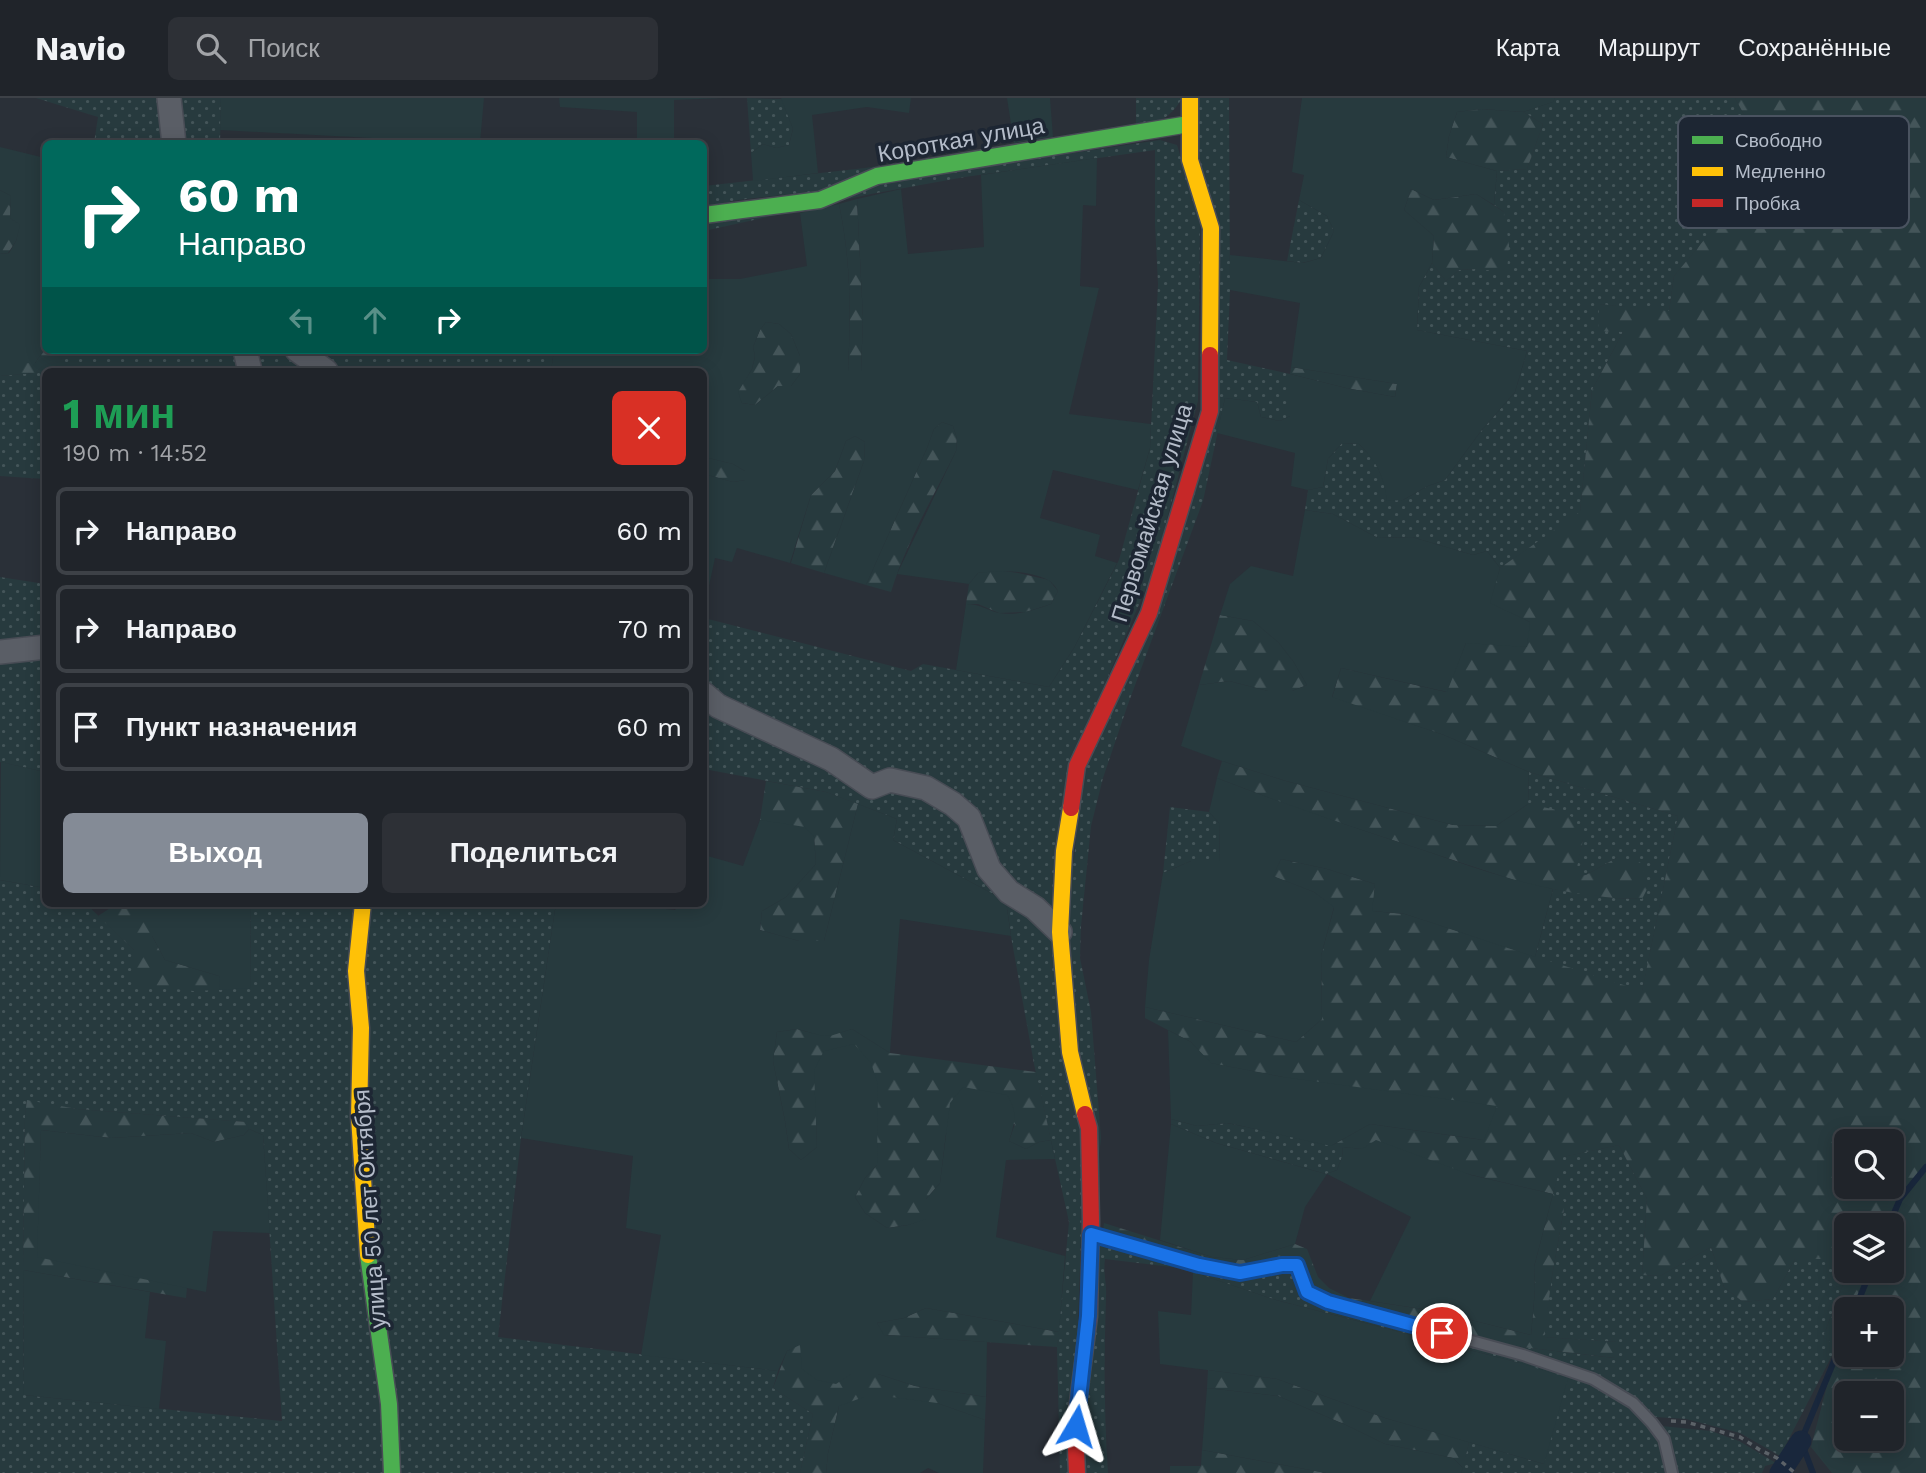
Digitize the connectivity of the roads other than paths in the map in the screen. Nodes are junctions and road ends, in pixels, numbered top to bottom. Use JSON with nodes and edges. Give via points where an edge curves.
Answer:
{"nodes":[{"id":1,"x":169,"y":98,"type":"edge"},
{"id":2,"x":1190,"y":98,"type":"edge"},
{"id":3,"x":1189,"y":124,"type":"junction"},
{"id":4,"x":174,"y":140,"type":"edge"},
{"id":5,"x":707,"y":215,"type":"edge"},
{"id":6,"x":303,"y":354,"type":"edge"},
{"id":7,"x":322,"y":368,"type":"edge"},
{"id":8,"x":42,"y":647,"type":"edge"},
{"id":9,"x":0,"y":652,"type":"edge"},
{"id":10,"x":707,"y":697,"type":"edge"},
{"id":11,"x":363,"y":907,"type":"edge"},
{"id":12,"x":1060,"y":932,"type":"junction"},
{"id":13,"x":1091,"y":1234,"type":"junction"},
{"id":14,"x":392,"y":1473,"type":"edge"},
{"id":15,"x":1077,"y":1473,"type":"edge"},
{"id":16,"x":1672,"y":1473,"type":"edge"}],
"edges":[{"from":1,"to":4,"type":"street"},
{"from":2,"to":3,"type":"street","name":"Первомайская улица"},
{"from":3,"to":5,"type":"street","name":"Короткая улица","via":[[877,176],[820,200]]},
{"from":3,"to":12,"type":"street","name":"Первомайская улица","via":[[1190,160],[1211,228],[1210,411],[1149,613],[1077,766],[1064,851]]},
{"from":6,"to":7,"type":"street"},
{"from":8,"to":9,"type":"street"},
{"from":10,"to":12,"type":"street","via":[[831,759],[872,787],[890,780],[926,788],[953,804],[969,818],[989,869],[1009,892]]},
{"from":11,"to":14,"type":"street","name":"улица 50 лет Октября","via":[[356,971],[361,1028],[359,1117],[368,1254],[389,1404]]},
{"from":12,"to":13,"type":"street","name":"Первомайская улица","via":[[1070,1052],[1089,1128]]},
{"from":13,"to":15,"type":"street","name":"Первомайская улица","via":[[1076,1426]]},
{"from":13,"to":16,"type":"lane","via":[[1240,1273],[1297,1265],[1307,1292],[1328,1302],[1523,1355],[1593,1379],[1633,1403],[1652,1423],[1664,1439]]}]}
